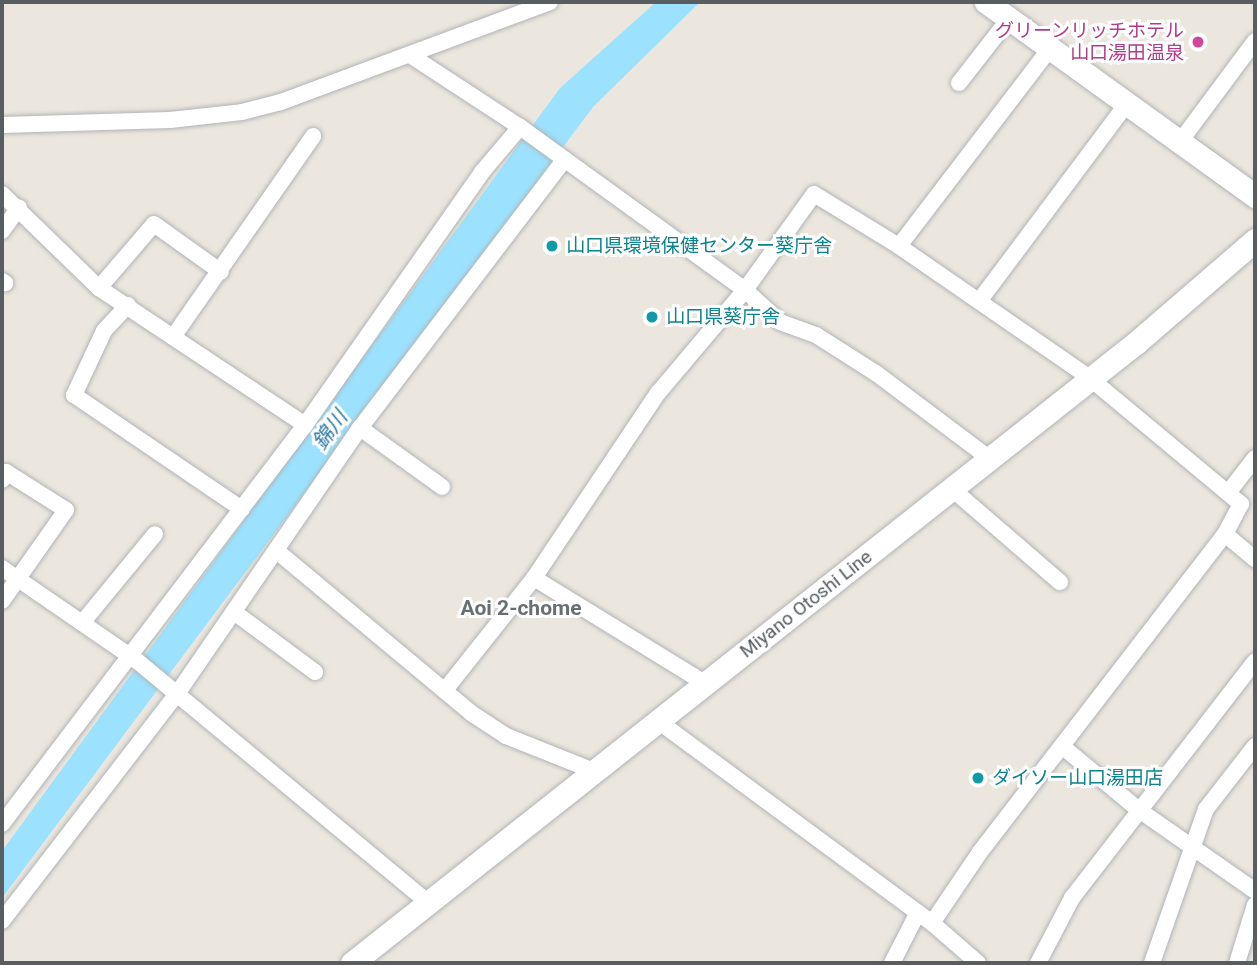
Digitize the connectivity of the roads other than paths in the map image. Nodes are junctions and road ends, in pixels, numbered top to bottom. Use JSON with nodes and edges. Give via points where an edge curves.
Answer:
{"nodes":[{"id":1,"x":550,"y":2,"type":"edge"},
{"id":2,"x":985,"y":2,"type":"edge"},
{"id":3,"x":1008,"y":20,"type":"junction"},
{"id":4,"x":1255,"y":41,"type":"edge"},
{"id":5,"x":1048,"y":51,"type":"junction"},
{"id":6,"x":410,"y":55,"type":"junction"},
{"id":7,"x":959,"y":83,"type":"dead end"},
{"id":8,"x":1126,"y":105,"type":"junction"},
{"id":9,"x":2,"y":125,"type":"edge"},
{"id":10,"x":520,"y":127,"type":"junction"},
{"id":11,"x":313,"y":136,"type":"dead end"},
{"id":12,"x":1179,"y":143,"type":"junction"},
{"id":13,"x":563,"y":162,"type":"junction"},
{"id":14,"x":2,"y":194,"type":"edge"},
{"id":15,"x":1255,"y":196,"type":"edge"},
{"id":16,"x":19,"y":208,"type":"junction"},
{"id":17,"x":2,"y":231,"type":"edge"},
{"id":18,"x":1255,"y":240,"type":"edge"},
{"id":19,"x":899,"y":246,"type":"junction"},
{"id":20,"x":221,"y":272,"type":"junction"},
{"id":21,"x":99,"y":288,"type":"junction"},
{"id":22,"x":745,"y":290,"type":"junction"},
{"id":23,"x":980,"y":300,"type":"junction"},
{"id":24,"x":128,"y":305,"type":"junction"},
{"id":25,"x":173,"y":337,"type":"junction"},
{"id":26,"x":1090,"y":378,"type":"junction"},
{"id":27,"x":305,"y":425,"type":"junction"},
{"id":28,"x":360,"y":428,"type":"junction"},
{"id":29,"x":989,"y":458,"type":"junction"},
{"id":30,"x":1255,"y":458,"type":"edge"},
{"id":31,"x":2,"y":480,"type":"edge"},
{"id":32,"x":442,"y":487,"type":"dead end"},
{"id":33,"x":951,"y":488,"type":"junction"},
{"id":34,"x":1228,"y":494,"type":"junction"},
{"id":35,"x":242,"y":509,"type":"junction"},
{"id":36,"x":155,"y":534,"type":"dead end"},
{"id":37,"x":1225,"y":534,"type":"junction"},
{"id":38,"x":278,"y":552,"type":"junction"},
{"id":39,"x":1255,"y":559,"type":"edge"},
{"id":40,"x":2,"y":568,"type":"edge"},
{"id":41,"x":534,"y":578,"type":"junction"},
{"id":42,"x":18,"y":579,"type":"junction"},
{"id":43,"x":1059,"y":582,"type":"dead end"},
{"id":44,"x":2,"y":601,"type":"edge"},
{"id":45,"x":233,"y":612,"type":"junction"},
{"id":46,"x":82,"y":624,"type":"junction"},
{"id":47,"x":134,"y":659,"type":"junction"},
{"id":48,"x":1255,"y":660,"type":"edge"},
{"id":49,"x":315,"y":672,"type":"dead end"},
{"id":50,"x":706,"y":684,"type":"junction"},
{"id":51,"x":445,"y":690,"type":"junction"},
{"id":52,"x":177,"y":694,"type":"junction"},
{"id":53,"x":657,"y":721,"type":"junction"},
{"id":54,"x":1255,"y":746,"type":"edge"},
{"id":55,"x":1062,"y":747,"type":"junction"},
{"id":56,"x":594,"y":771,"type":"junction"},
{"id":57,"x":1139,"y":810,"type":"junction"},
{"id":58,"x":2,"y":824,"type":"edge"},
{"id":59,"x":1194,"y":849,"type":"junction"},
{"id":60,"x":1255,"y":891,"type":"edge"},
{"id":61,"x":429,"y":902,"type":"junction"},
{"id":62,"x":1255,"y":905,"type":"edge"},
{"id":63,"x":924,"y":920,"type":"junction"},
{"id":64,"x":2,"y":921,"type":"edge"},
{"id":65,"x":352,"y":963,"type":"edge"},
{"id":66,"x":892,"y":963,"type":"edge"},
{"id":67,"x":978,"y":963,"type":"edge"},
{"id":68,"x":1038,"y":963,"type":"edge"},
{"id":69,"x":1152,"y":963,"type":"edge"},
{"id":70,"x":1237,"y":963,"type":"edge"}],
"edges":[{"from":1,"to":6,"type":"street"},
{"from":2,"to":3,"type":"main road"},
{"from":3,"to":5,"type":"main road"},
{"from":3,"to":7,"type":"street"},
{"from":4,"to":12,"type":"street"},
{"from":5,"to":8,"type":"main road"},
{"from":5,"to":19,"type":"street"},
{"from":6,"to":9,"type":"street","via":[[243,112],[170,120]]},
{"from":6,"to":10,"type":"street"},
{"from":8,"to":12,"type":"main road"},
{"from":8,"to":23,"type":"street"},
{"from":10,"to":13,"type":"street"},
{"from":10,"to":27,"type":"street","via":[[482,172]]},
{"from":11,"to":20,"type":"street"},
{"from":12,"to":15,"type":"main road"},
{"from":13,"to":22,"type":"street"},
{"from":13,"to":28,"type":"street"},
{"from":14,"to":16,"type":"street"},
{"from":16,"to":17,"type":"street"},
{"from":16,"to":21,"type":"street"},
{"from":18,"to":26,"type":"main road","name":"Miyano Otoshi Line"},
{"from":19,"to":22,"type":"street","via":[[814,194]]},
{"from":19,"to":23,"type":"street"},
{"from":20,"to":21,"type":"street","via":[[155,225]]},
{"from":20,"to":25,"type":"street"},
{"from":21,"to":24,"type":"street"},
{"from":22,"to":29,"type":"street","via":[[780,321],[816,334]]},
{"from":22,"to":41,"type":"street","via":[[658,393]]},
{"from":23,"to":26,"type":"street"},
{"from":24,"to":25,"type":"street"},
{"from":24,"to":35,"type":"street","via":[[104,331],[74,395]]},
{"from":25,"to":27,"type":"street"},
{"from":26,"to":29,"type":"main road","name":"Miyano Otoshi Line"},
{"from":26,"to":34,"type":"street"},
{"from":27,"to":35,"type":"street"},
{"from":28,"to":32,"type":"street"},
{"from":28,"to":38,"type":"street"},
{"from":29,"to":33,"type":"main road","name":"Miyano Otoshi Line"},
{"from":30,"to":34,"type":"street"},
{"from":31,"to":42,"type":"street","via":[[6,472],[66,510]]},
{"from":33,"to":43,"type":"street"},
{"from":33,"to":50,"type":"main road","name":"Miyano Otoshi Line"},
{"from":34,"to":37,"type":"street","via":[[1241,504]]},
{"from":35,"to":47,"type":"street"},
{"from":36,"to":46,"type":"street"},
{"from":37,"to":39,"type":"street"},
{"from":37,"to":55,"type":"street"},
{"from":38,"to":45,"type":"street"},
{"from":38,"to":51,"type":"street"},
{"from":40,"to":42,"type":"street"},
{"from":41,"to":50,"type":"street"},
{"from":41,"to":51,"type":"street"},
{"from":42,"to":44,"type":"street"},
{"from":42,"to":46,"type":"street"},
{"from":45,"to":49,"type":"street"},
{"from":45,"to":52,"type":"street"},
{"from":46,"to":47,"type":"street"},
{"from":47,"to":52,"type":"street"},
{"from":47,"to":58,"type":"street"},
{"from":48,"to":57,"type":"street"},
{"from":50,"to":53,"type":"main road","name":"Miyano Otoshi Line"},
{"from":51,"to":56,"type":"street","via":[[506,736]]},
{"from":52,"to":61,"type":"street"},
{"from":52,"to":64,"type":"street"},
{"from":53,"to":56,"type":"main road","name":"Miyano Otoshi Line"},
{"from":53,"to":63,"type":"street"},
{"from":54,"to":59,"type":"street","via":[[1217,790]]},
{"from":55,"to":57,"type":"street"},
{"from":55,"to":63,"type":"street"},
{"from":56,"to":61,"type":"main road","name":"Miyano Otoshi Line"},
{"from":57,"to":59,"type":"street"},
{"from":57,"to":68,"type":"street","via":[[1072,898]]},
{"from":59,"to":60,"type":"street"},
{"from":59,"to":69,"type":"street"},
{"from":61,"to":65,"type":"main road","name":"Miyano Otoshi Line"},
{"from":62,"to":70,"type":"street"},
{"from":63,"to":66,"type":"street"},
{"from":63,"to":67,"type":"street"}]}
